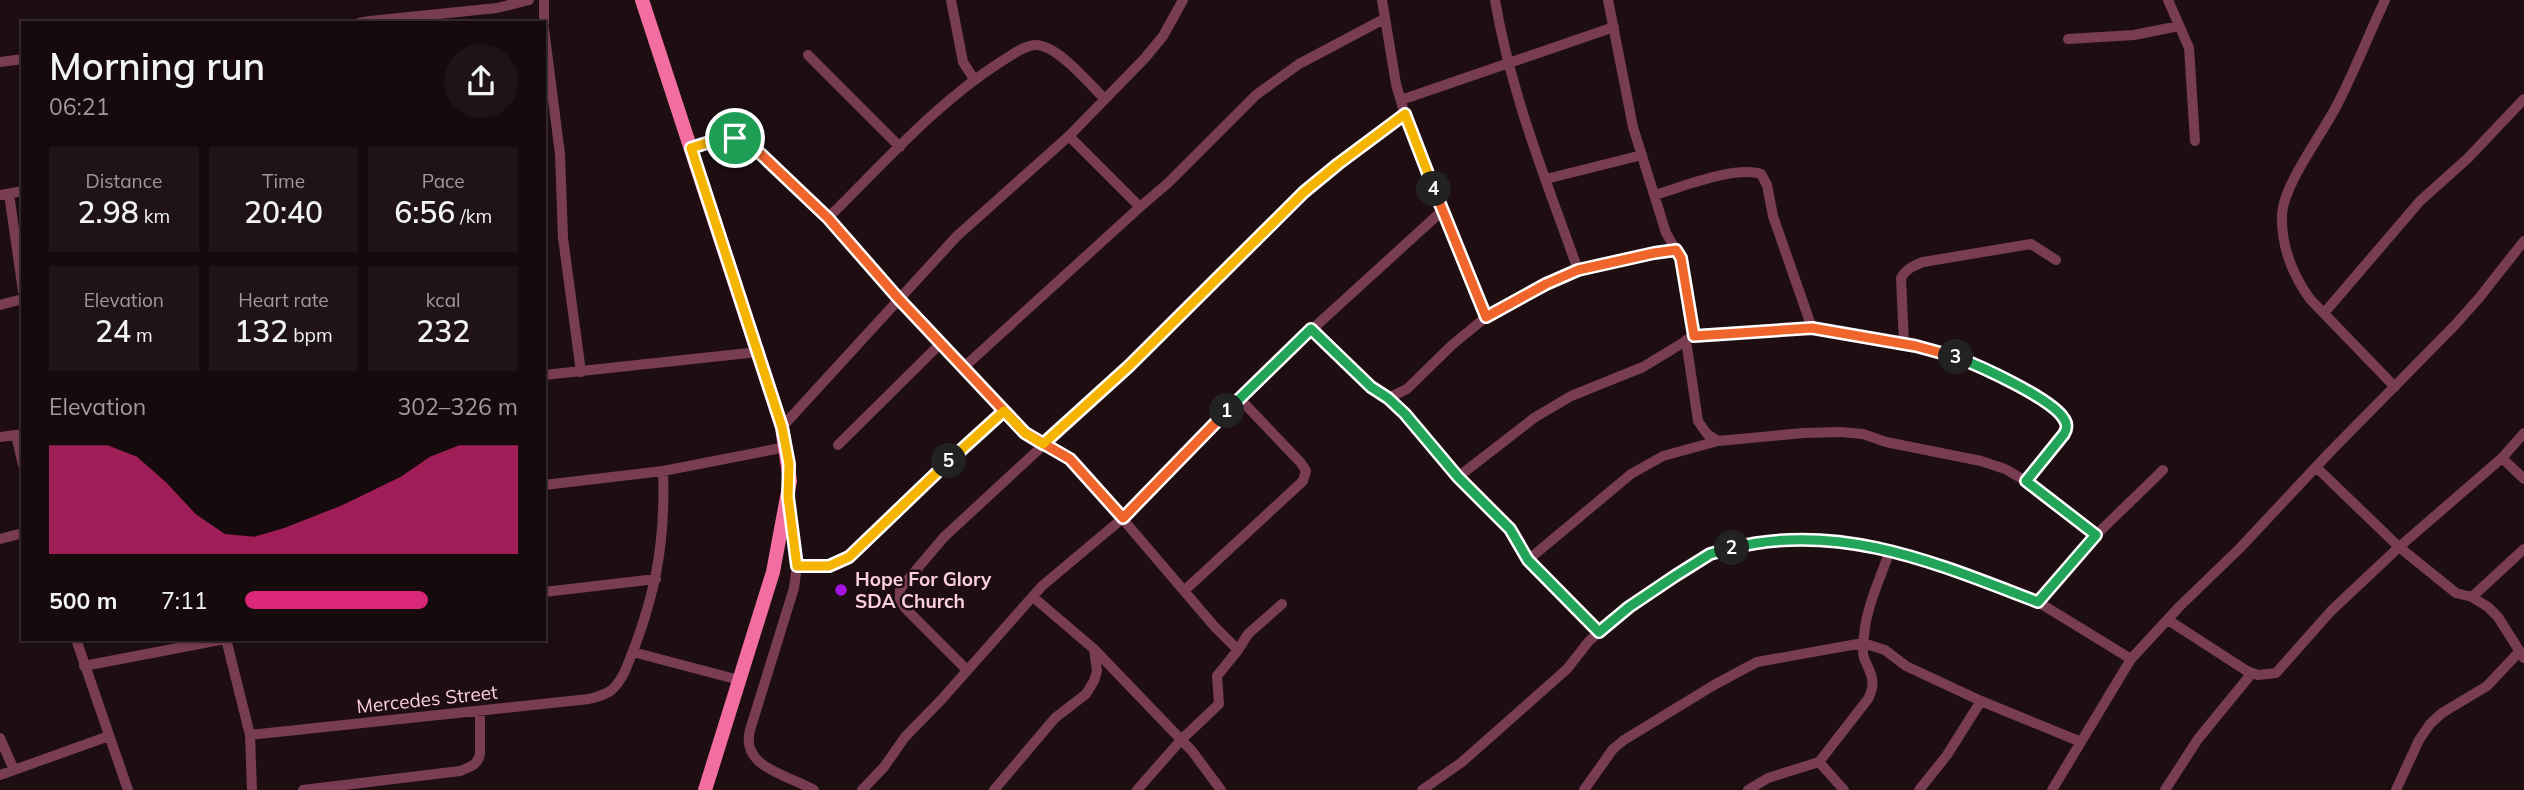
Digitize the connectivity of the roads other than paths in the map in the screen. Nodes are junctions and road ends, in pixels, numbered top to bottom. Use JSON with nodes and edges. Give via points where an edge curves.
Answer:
{"nodes":[{"id":1,"x":529,"y":0,"type":"edge"},
{"id":2,"x":544,"y":0,"type":"edge"},
{"id":3,"x":642,"y":0,"type":"edge"},
{"id":4,"x":951,"y":0,"type":"edge"},
{"id":5,"x":1183,"y":0,"type":"edge"},
{"id":6,"x":1382,"y":0,"type":"edge"},
{"id":7,"x":1495,"y":0,"type":"edge"},
{"id":8,"x":1608,"y":0,"type":"edge"},
{"id":9,"x":2168,"y":0,"type":"edge"},
{"id":10,"x":2385,"y":0,"type":"edge"},
{"id":11,"x":496,"y":4,"type":"edge"},
{"id":12,"x":1384,"y":19,"type":"junction"},
{"id":13,"x":377,"y":21,"type":"edge"},
{"id":14,"x":544,"y":21,"type":"edge"},
{"id":15,"x":2179,"y":26,"type":"junction"},
{"id":16,"x":1614,"y":27,"type":"junction"},
{"id":17,"x":2068,"y":39,"type":"dead end"},
{"id":18,"x":808,"y":55,"type":"dead end"},
{"id":19,"x":21,"y":59,"type":"edge"},
{"id":20,"x":0,"y":62,"type":"edge"},
{"id":21,"x":1508,"y":65,"type":"junction"},
{"id":22,"x":546,"y":71,"type":"edge"},
{"id":23,"x":974,"y":79,"type":"junction"},
{"id":24,"x":1105,"y":99,"type":"junction"},
{"id":25,"x":2524,"y":99,"type":"edge"},
{"id":26,"x":1401,"y":100,"type":"junction"},
{"id":27,"x":1405,"y":114,"type":"junction"},
{"id":28,"x":1069,"y":136,"type":"junction"},
{"id":29,"x":2195,"y":141,"type":"dead end"},
{"id":30,"x":900,"y":147,"type":"junction"},
{"id":31,"x":691,"y":148,"type":"junction"},
{"id":32,"x":1642,"y":155,"type":"junction"},
{"id":33,"x":1546,"y":179,"type":"junction"},
{"id":34,"x":4,"y":194,"type":"edge"},
{"id":35,"x":1654,"y":195,"type":"junction"},
{"id":36,"x":1140,"y":208,"type":"junction"},
{"id":37,"x":1443,"y":211,"type":"junction"},
{"id":38,"x":828,"y":218,"type":"junction"},
{"id":39,"x":2524,"y":241,"type":"edge"},
{"id":40,"x":1676,"y":250,"type":"junction"},
{"id":41,"x":2056,"y":260,"type":"dead end"},
{"id":42,"x":1578,"y":270,"type":"junction"},
{"id":43,"x":21,"y":281,"type":"edge"},
{"id":44,"x":898,"y":298,"type":"junction"},
{"id":45,"x":21,"y":299,"type":"edge"},
{"id":46,"x":0,"y":304,"type":"edge"},
{"id":47,"x":2325,"y":312,"type":"junction"},
{"id":48,"x":1486,"y":317,"type":"junction"},
{"id":49,"x":1812,"y":328,"type":"junction"},
{"id":50,"x":1311,"y":329,"type":"junction"},
{"id":51,"x":1690,"y":338,"type":"junction"},
{"id":52,"x":941,"y":343,"type":"junction"},
{"id":53,"x":1904,"y":344,"type":"junction"},
{"id":54,"x":758,"y":352,"type":"junction"},
{"id":55,"x":963,"y":368,"type":"junction"},
{"id":56,"x":581,"y":372,"type":"junction"},
{"id":57,"x":546,"y":375,"type":"edge"},
{"id":58,"x":2395,"y":387,"type":"junction"},
{"id":59,"x":1388,"y":398,"type":"junction"},
{"id":60,"x":1240,"y":399,"type":"junction"},
{"id":61,"x":1004,"y":411,"type":"junction"},
{"id":62,"x":782,"y":427,"type":"junction"},
{"id":63,"x":2524,"y":433,"type":"edge"},
{"id":64,"x":19,"y":434,"type":"edge"},
{"id":65,"x":0,"y":437,"type":"edge"},
{"id":66,"x":1718,"y":441,"type":"junction"},
{"id":67,"x":1043,"y":444,"type":"junction"},
{"id":68,"x":838,"y":445,"type":"dead end"},
{"id":69,"x":786,"y":447,"type":"junction"},
{"id":70,"x":2502,"y":458,"type":"junction"},
{"id":71,"x":2316,"y":467,"type":"junction"},
{"id":72,"x":2163,"y":470,"type":"dead end"},
{"id":73,"x":663,"y":471,"type":"junction"},
{"id":74,"x":1458,"y":477,"type":"junction"},
{"id":75,"x":2524,"y":479,"type":"edge"},
{"id":76,"x":2026,"y":481,"type":"junction"},
{"id":77,"x":546,"y":485,"type":"edge"},
{"id":78,"x":788,"y":497,"type":"junction"},
{"id":79,"x":1123,"y":518,"type":"junction"},
{"id":80,"x":21,"y":534,"type":"edge"},
{"id":81,"x":2096,"y":535,"type":"junction"},
{"id":82,"x":0,"y":539,"type":"edge"},
{"id":83,"x":2399,"y":547,"type":"junction"},
{"id":84,"x":2524,"y":549,"type":"edge"},
{"id":85,"x":1889,"y":550,"type":"junction"},
{"id":86,"x":1528,"y":560,"type":"junction"},
{"id":87,"x":797,"y":566,"type":"junction"},
{"id":88,"x":656,"y":579,"type":"junction"},
{"id":89,"x":1184,"y":591,"type":"junction"},
{"id":90,"x":546,"y":593,"type":"edge"},
{"id":91,"x":1033,"y":597,"type":"junction"},
{"id":92,"x":2472,"y":597,"type":"junction"},
{"id":93,"x":2038,"y":602,"type":"junction"},
{"id":94,"x":1282,"y":604,"type":"dead end"},
{"id":95,"x":2168,"y":620,"type":"junction"},
{"id":96,"x":1599,"y":632,"type":"junction"},
{"id":97,"x":77,"y":641,"type":"edge"},
{"id":98,"x":215,"y":641,"type":"edge"},
{"id":99,"x":226,"y":641,"type":"edge"},
{"id":100,"x":1863,"y":643,"type":"junction"},
{"id":101,"x":1094,"y":649,"type":"junction"},
{"id":102,"x":1238,"y":650,"type":"junction"},
{"id":103,"x":633,"y":652,"type":"junction"},
{"id":104,"x":2522,"y":655,"type":"edge"},
{"id":105,"x":2132,"y":659,"type":"junction"},
{"id":106,"x":84,"y":666,"type":"junction"},
{"id":107,"x":967,"y":670,"type":"junction"},
{"id":108,"x":2252,"y":673,"type":"junction"},
{"id":109,"x":739,"y":680,"type":"junction"},
{"id":110,"x":1981,"y":701,"type":"junction"},
{"id":111,"x":480,"y":711,"type":"junction"},
{"id":112,"x":109,"y":736,"type":"junction"},
{"id":113,"x":250,"y":736,"type":"junction"},
{"id":114,"x":0,"y":738,"type":"edge"},
{"id":115,"x":1181,"y":740,"type":"junction"},
{"id":116,"x":2081,"y":742,"type":"junction"},
{"id":117,"x":1819,"y":762,"type":"junction"},
{"id":118,"x":13,"y":770,"type":"junction"},
{"id":119,"x":0,"y":775,"type":"edge"},
{"id":120,"x":128,"y":790,"type":"edge"},
{"id":121,"x":252,"y":790,"type":"edge"},
{"id":122,"x":303,"y":790,"type":"edge"},
{"id":123,"x":705,"y":790,"type":"edge"},
{"id":124,"x":814,"y":790,"type":"edge"},
{"id":125,"x":862,"y":790,"type":"edge"},
{"id":126,"x":994,"y":790,"type":"edge"},
{"id":127,"x":1137,"y":790,"type":"edge"},
{"id":128,"x":1222,"y":790,"type":"edge"},
{"id":129,"x":1422,"y":790,"type":"edge"},
{"id":130,"x":1584,"y":790,"type":"edge"},
{"id":131,"x":1748,"y":790,"type":"edge"},
{"id":132,"x":1844,"y":790,"type":"edge"},
{"id":133,"x":1919,"y":790,"type":"edge"},
{"id":134,"x":2052,"y":790,"type":"edge"},
{"id":135,"x":2165,"y":790,"type":"edge"},
{"id":136,"x":2396,"y":790,"type":"edge"}],
"edges":[{"from":1,"to":11,"type":"street"},
{"from":2,"to":14,"type":"street"},
{"from":3,"to":31,"type":"street"},
{"from":4,"to":23,"type":"street","via":[[963,62]]},
{"from":5,"to":24,"type":"street","via":[[1163,36]]},
{"from":6,"to":12,"type":"street"},
{"from":7,"to":21,"type":"street"},
{"from":8,"to":16,"type":"street"},
{"from":9,"to":15,"type":"street"},
{"from":10,"to":47,"type":"street","via":[[2282,212],[2289,261],[2299,284]]},
{"from":11,"to":13,"type":"street"},
{"from":12,"to":26,"type":"street"},
{"from":12,"to":36,"type":"street","via":[[1299,64],[1255,94]]},
{"from":15,"to":17,"type":"street","via":[[2134,35]]},
{"from":15,"to":29,"type":"street","via":[[2191,58]]},
{"from":16,"to":21,"type":"street"},
{"from":16,"to":32,"type":"street"},
{"from":18,"to":30,"type":"street"},
{"from":19,"to":20,"type":"street"},
{"from":21,"to":26,"type":"street"},
{"from":21,"to":33,"type":"street"},
{"from":22,"to":56,"type":"street","via":[[560,154],[564,238]]},
{"from":23,"to":24,"type":"street","via":[[1037,45],[1062,58]]},
{"from":23,"to":30,"type":"street"},
{"from":24,"to":28,"type":"street"},
{"from":25,"to":47,"type":"street","via":[[2420,201]]},
{"from":26,"to":27,"type":"street"},
{"from":27,"to":37,"type":"street"},
{"from":27,"to":67,"type":"street","via":[[1304,192],[1129,366]]},
{"from":28,"to":36,"type":"street"},
{"from":28,"to":44,"type":"street","via":[[957,236]]},
{"from":30,"to":38,"type":"street"},
{"from":31,"to":38,"type":"street","via":[[722,138],[746,140]]},
{"from":31,"to":54,"type":"street"},
{"from":32,"to":33,"type":"street"},
{"from":32,"to":35,"type":"street"},
{"from":33,"to":42,"type":"street"},
{"from":34,"to":43,"type":"street"},
{"from":35,"to":40,"type":"street"},
{"from":35,"to":49,"type":"street","via":[[1721,176],[1761,174]]},
{"from":36,"to":55,"type":"street"},
{"from":37,"to":48,"type":"street"},
{"from":37,"to":50,"type":"street"},
{"from":38,"to":44,"type":"street"},
{"from":39,"to":58,"type":"street","via":[[2479,298]]},
{"from":40,"to":42,"type":"street"},
{"from":40,"to":51,"type":"street","via":[[1681,258]]},
{"from":41,"to":53,"type":"street","via":[[2031,244],[1913,266],[1901,278]]},
{"from":42,"to":48,"type":"street"},
{"from":44,"to":52,"type":"street"},
{"from":44,"to":62,"type":"street"},
{"from":45,"to":46,"type":"street"},
{"from":47,"to":58,"type":"street"},
{"from":48,"to":59,"type":"street","via":[[1407,389]]},
{"from":49,"to":51,"type":"street"},
{"from":49,"to":53,"type":"street"},
{"from":50,"to":59,"type":"street"},
{"from":50,"to":60,"type":"street"},
{"from":51,"to":66,"type":"street","via":[[1698,421]]},
{"from":51,"to":74,"type":"street","via":[[1643,367],[1543,412]]},
{"from":52,"to":55,"type":"street"},
{"from":52,"to":68,"type":"street"},
{"from":53,"to":76,"type":"street","via":[[1972,363],[2024,390],[2064,418],[2067,430]]},
{"from":54,"to":56,"type":"street"},
{"from":54,"to":62,"type":"street"},
{"from":55,"to":61,"type":"street"},
{"from":56,"to":57,"type":"street"},
{"from":58,"to":71,"type":"street"},
{"from":59,"to":74,"type":"street"},
{"from":60,"to":79,"type":"street"},
{"from":60,"to":89,"type":"street","via":[[1306,471],[1303,481]]},
{"from":61,"to":67,"type":"street"},
{"from":61,"to":87,"type":"street","via":[[849,557],[829,566]]},
{"from":62,"to":69,"type":"street"},
{"from":63,"to":70,"type":"street"},
{"from":64,"to":65,"type":"street"},
{"from":66,"to":76,"type":"street","via":[[1821,432],[1863,434],[1981,461]]},
{"from":66,"to":86,"type":"street","via":[[1663,456],[1630,474]]},
{"from":67,"to":79,"type":"street","via":[[1070,459]]},
{"from":67,"to":107,"type":"street","via":[[944,537],[901,589],[905,608]]},
{"from":69,"to":73,"type":"street"},
{"from":69,"to":78,"type":"street"},
{"from":70,"to":75,"type":"street"},
{"from":70,"to":83,"type":"street"},
{"from":71,"to":83,"type":"street"},
{"from":71,"to":95,"type":"street"},
{"from":72,"to":81,"type":"street"},
{"from":73,"to":77,"type":"street"},
{"from":73,"to":88,"type":"street","via":[[664,531]]},
{"from":74,"to":86,"type":"street","via":[[1510,529]]},
{"from":76,"to":81,"type":"street"},
{"from":78,"to":87,"type":"street"},
{"from":78,"to":109,"type":"street","via":[[773,572]]},
{"from":79,"to":89,"type":"street"},
{"from":79,"to":91,"type":"street"},
{"from":80,"to":82,"type":"street"},
{"from":81,"to":93,"type":"street"},
{"from":83,"to":92,"type":"street","via":[[2456,593]]},
{"from":83,"to":108,"type":"street","via":[[2315,627],[2282,668],[2267,675]]},
{"from":84,"to":92,"type":"street"},
{"from":85,"to":93,"type":"street"},
{"from":85,"to":96,"type":"street","via":[[1834,540],[1783,539],[1710,554]]},
{"from":85,"to":100,"type":"street"},
{"from":86,"to":96,"type":"street"},
{"from":87,"to":124,"type":"street","via":[[748,746],[755,760]]},
{"from":88,"to":90,"type":"street"},
{"from":88,"to":103,"type":"street"},
{"from":89,"to":102,"type":"street"},
{"from":91,"to":101,"type":"street"},
{"from":91,"to":107,"type":"street"},
{"from":92,"to":104,"type":"street","via":[[2498,617]]},
{"from":93,"to":105,"type":"street"},
{"from":94,"to":102,"type":"street","via":[[1248,634]]},
{"from":95,"to":105,"type":"street"},
{"from":95,"to":108,"type":"street"},
{"from":96,"to":129,"type":"street","via":[[1567,669],[1462,762]]},
{"from":97,"to":106,"type":"street"},
{"from":98,"to":106,"type":"street"},
{"from":99,"to":113,"type":"street"},
{"from":100,"to":110,"type":"street"},
{"from":100,"to":117,"type":"street","via":[[1873,690]]},
{"from":100,"to":130,"type":"street","via":[[1757,662],[1624,740]]},
{"from":101,"to":115,"type":"street"},
{"from":101,"to":126,"type":"street","via":[[1097,671],[1086,694],[1055,718]]},
{"from":102,"to":115,"type":"street","via":[[1217,676],[1219,704]]},
{"from":103,"to":109,"type":"street"},
{"from":103,"to":111,"type":"street","name":"Mercedes Street","via":[[618,684],[607,695]]},
{"from":104,"to":136,"type":"street","via":[[2487,686],[2430,724]]},
{"from":105,"to":116,"type":"street"},
{"from":106,"to":112,"type":"street"},
{"from":107,"to":125,"type":"street"},
{"from":108,"to":135,"type":"street","via":[[2198,739]]},
{"from":109,"to":123,"type":"street"},
{"from":110,"to":116,"type":"street"},
{"from":110,"to":133,"type":"street"},
{"from":111,"to":113,"type":"street","name":"Mercedes Street"},
{"from":111,"to":122,"type":"street","via":[[480,754],[472,766]]},
{"from":112,"to":118,"type":"street"},
{"from":112,"to":120,"type":"street"},
{"from":113,"to":121,"type":"street"},
{"from":114,"to":118,"type":"street"},
{"from":115,"to":127,"type":"street"},
{"from":115,"to":128,"type":"street"},
{"from":116,"to":134,"type":"street"},
{"from":117,"to":131,"type":"street","via":[[1768,778]]},
{"from":117,"to":132,"type":"street"},
{"from":118,"to":119,"type":"street"}]}
